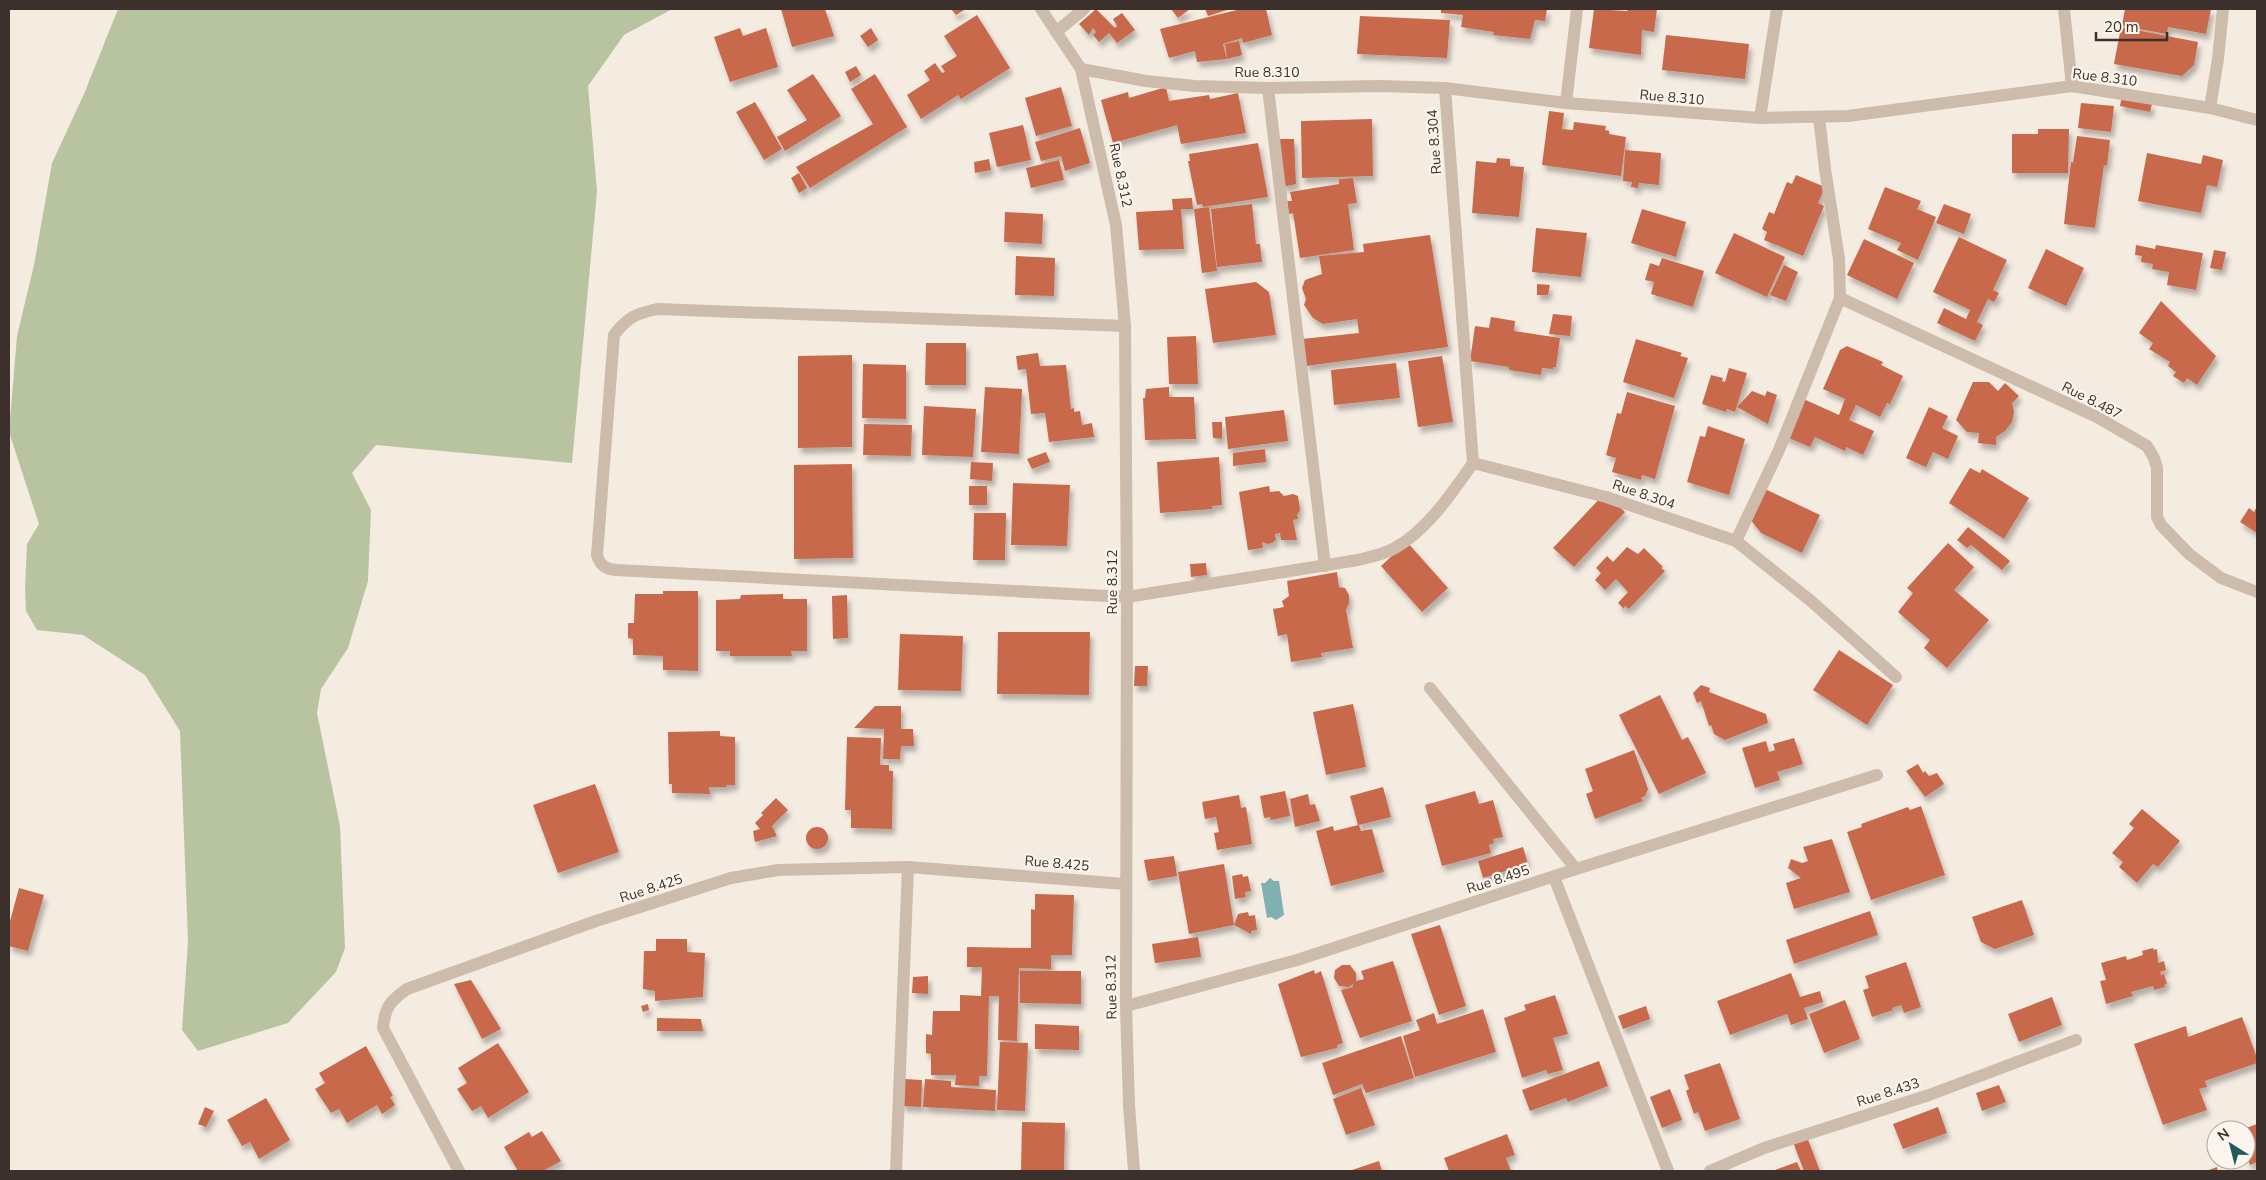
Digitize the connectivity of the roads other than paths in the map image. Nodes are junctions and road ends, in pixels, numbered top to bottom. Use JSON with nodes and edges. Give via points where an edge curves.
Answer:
{"nodes":[{"id":1,"x":1041,"y":9,"type":"edge"},
{"id":2,"x":1084,"y":9,"type":"edge"},
{"id":3,"x":1578,"y":9,"type":"edge"},
{"id":4,"x":1777,"y":9,"type":"edge"},
{"id":5,"x":2064,"y":9,"type":"edge"},
{"id":6,"x":2223,"y":9,"type":"edge"},
{"id":7,"x":1056,"y":32,"type":"junction"},
{"id":8,"x":1081,"y":69,"type":"junction"},
{"id":9,"x":2072,"y":86,"type":"junction"},
{"id":10,"x":1268,"y":88,"type":"junction"},
{"id":11,"x":1445,"y":88,"type":"junction"},
{"id":12,"x":1566,"y":103,"type":"junction"},
{"id":13,"x":2210,"y":108,"type":"junction"},
{"id":14,"x":1819,"y":117,"type":"junction"},
{"id":15,"x":1760,"y":118,"type":"junction"},
{"id":16,"x":2257,"y":120,"type":"edge"},
{"id":17,"x":1840,"y":298,"type":"junction"},
{"id":18,"x":1125,"y":326,"type":"junction"},
{"id":19,"x":1473,"y":463,"type":"junction"},
{"id":20,"x":1736,"y":541,"type":"junction"},
{"id":21,"x":1325,"y":566,"type":"junction"},
{"id":22,"x":2257,"y":592,"type":"edge"},
{"id":23,"x":1127,"y":597,"type":"junction"},
{"id":24,"x":1896,"y":677,"type":"dead end"},
{"id":25,"x":1430,"y":688,"type":"dead end"},
{"id":26,"x":1877,"y":775,"type":"dead end"},
{"id":27,"x":908,"y":867,"type":"junction"},
{"id":28,"x":1576,"y":869,"type":"junction"},
{"id":29,"x":1554,"y":877,"type":"junction"},
{"id":30,"x":1125,"y":884,"type":"junction"},
{"id":31,"x":1126,"y":1006,"type":"junction"},
{"id":32,"x":2076,"y":1040,"type":"dead end"},
{"id":33,"x":459,"y":1171,"type":"edge"},
{"id":34,"x":896,"y":1171,"type":"edge"},
{"id":35,"x":1134,"y":1171,"type":"edge"},
{"id":36,"x":1668,"y":1171,"type":"edge"},
{"id":37,"x":1710,"y":1171,"type":"edge"}],
"edges":[{"from":1,"to":7,"type":"street","name":"Rue 8.312"},
{"from":2,"to":7,"type":"street"},
{"from":3,"to":12,"type":"street"},
{"from":4,"to":15,"type":"street"},
{"from":5,"to":9,"type":"street"},
{"from":6,"to":13,"type":"street"},
{"from":7,"to":8,"type":"street","name":"Rue 8.312"},
{"from":8,"to":10,"type":"street","name":"Rue 8.310","via":[[1195,86]]},
{"from":8,"to":18,"type":"street","name":"Rue 8.312","via":[[1116,225]]},
{"from":9,"to":13,"type":"street","name":"Rue 8.310"},
{"from":9,"to":14,"type":"street","name":"Rue 8.310","via":[[1848,116]]},
{"from":10,"to":11,"type":"street","name":"Rue 8.310"},
{"from":10,"to":21,"type":"street"},
{"from":11,"to":12,"type":"street","name":"Rue 8.310"},
{"from":11,"to":19,"type":"street","name":"Rue 8.304"},
{"from":12,"to":15,"type":"street","name":"Rue 8.310"},
{"from":13,"to":16,"type":"street","name":"Rue 8.310"},
{"from":14,"to":15,"type":"street","name":"Rue 8.310"},
{"from":14,"to":17,"type":"street","via":[[1839,259]]},
{"from":17,"to":20,"type":"street","via":[[1779,450]]},
{"from":17,"to":22,"type":"street","name":"Rue 8.487","via":[[2097,417],[2147,446],[2156,468],[2157,517],[2161,525],[2189,554],[2221,578]]},
{"from":18,"to":23,"type":"street","name":"Rue 8.312"},
{"from":18,"to":23,"type":"street","via":[[657,309],[637,313],[626,320],[614,335],[597,555],[603,566],[617,570]]},
{"from":19,"to":20,"type":"street","name":"Rue 8.304","via":[[1606,497]]},
{"from":19,"to":21,"type":"street","via":[[1423,525],[1394,549]]},
{"from":20,"to":24,"type":"street","name":"Rue 8.304","via":[[1811,601]]},
{"from":21,"to":23,"type":"street"},
{"from":23,"to":30,"type":"street","name":"Rue 8.312"},
{"from":25,"to":28,"type":"street"},
{"from":26,"to":28,"type":"street","name":"Rue 8.495"},
{"from":27,"to":30,"type":"street","name":"Rue 8.425"},
{"from":27,"to":33,"type":"street","name":"Rue 8.425","via":[[778,870],[731,878],[407,989],[393,999],[385,1012],[383,1028]]},
{"from":27,"to":34,"type":"street"},
{"from":28,"to":29,"type":"street","name":"Rue 8.495"},
{"from":29,"to":31,"type":"street","name":"Rue 8.495","via":[[1297,960]]},
{"from":29,"to":36,"type":"street"},
{"from":30,"to":31,"type":"street","name":"Rue 8.312"},
{"from":31,"to":35,"type":"street","name":"Rue 8.312"},
{"from":32,"to":37,"type":"street","name":"Rue 8.433","via":[[1929,1095],[1764,1148]]}]}
